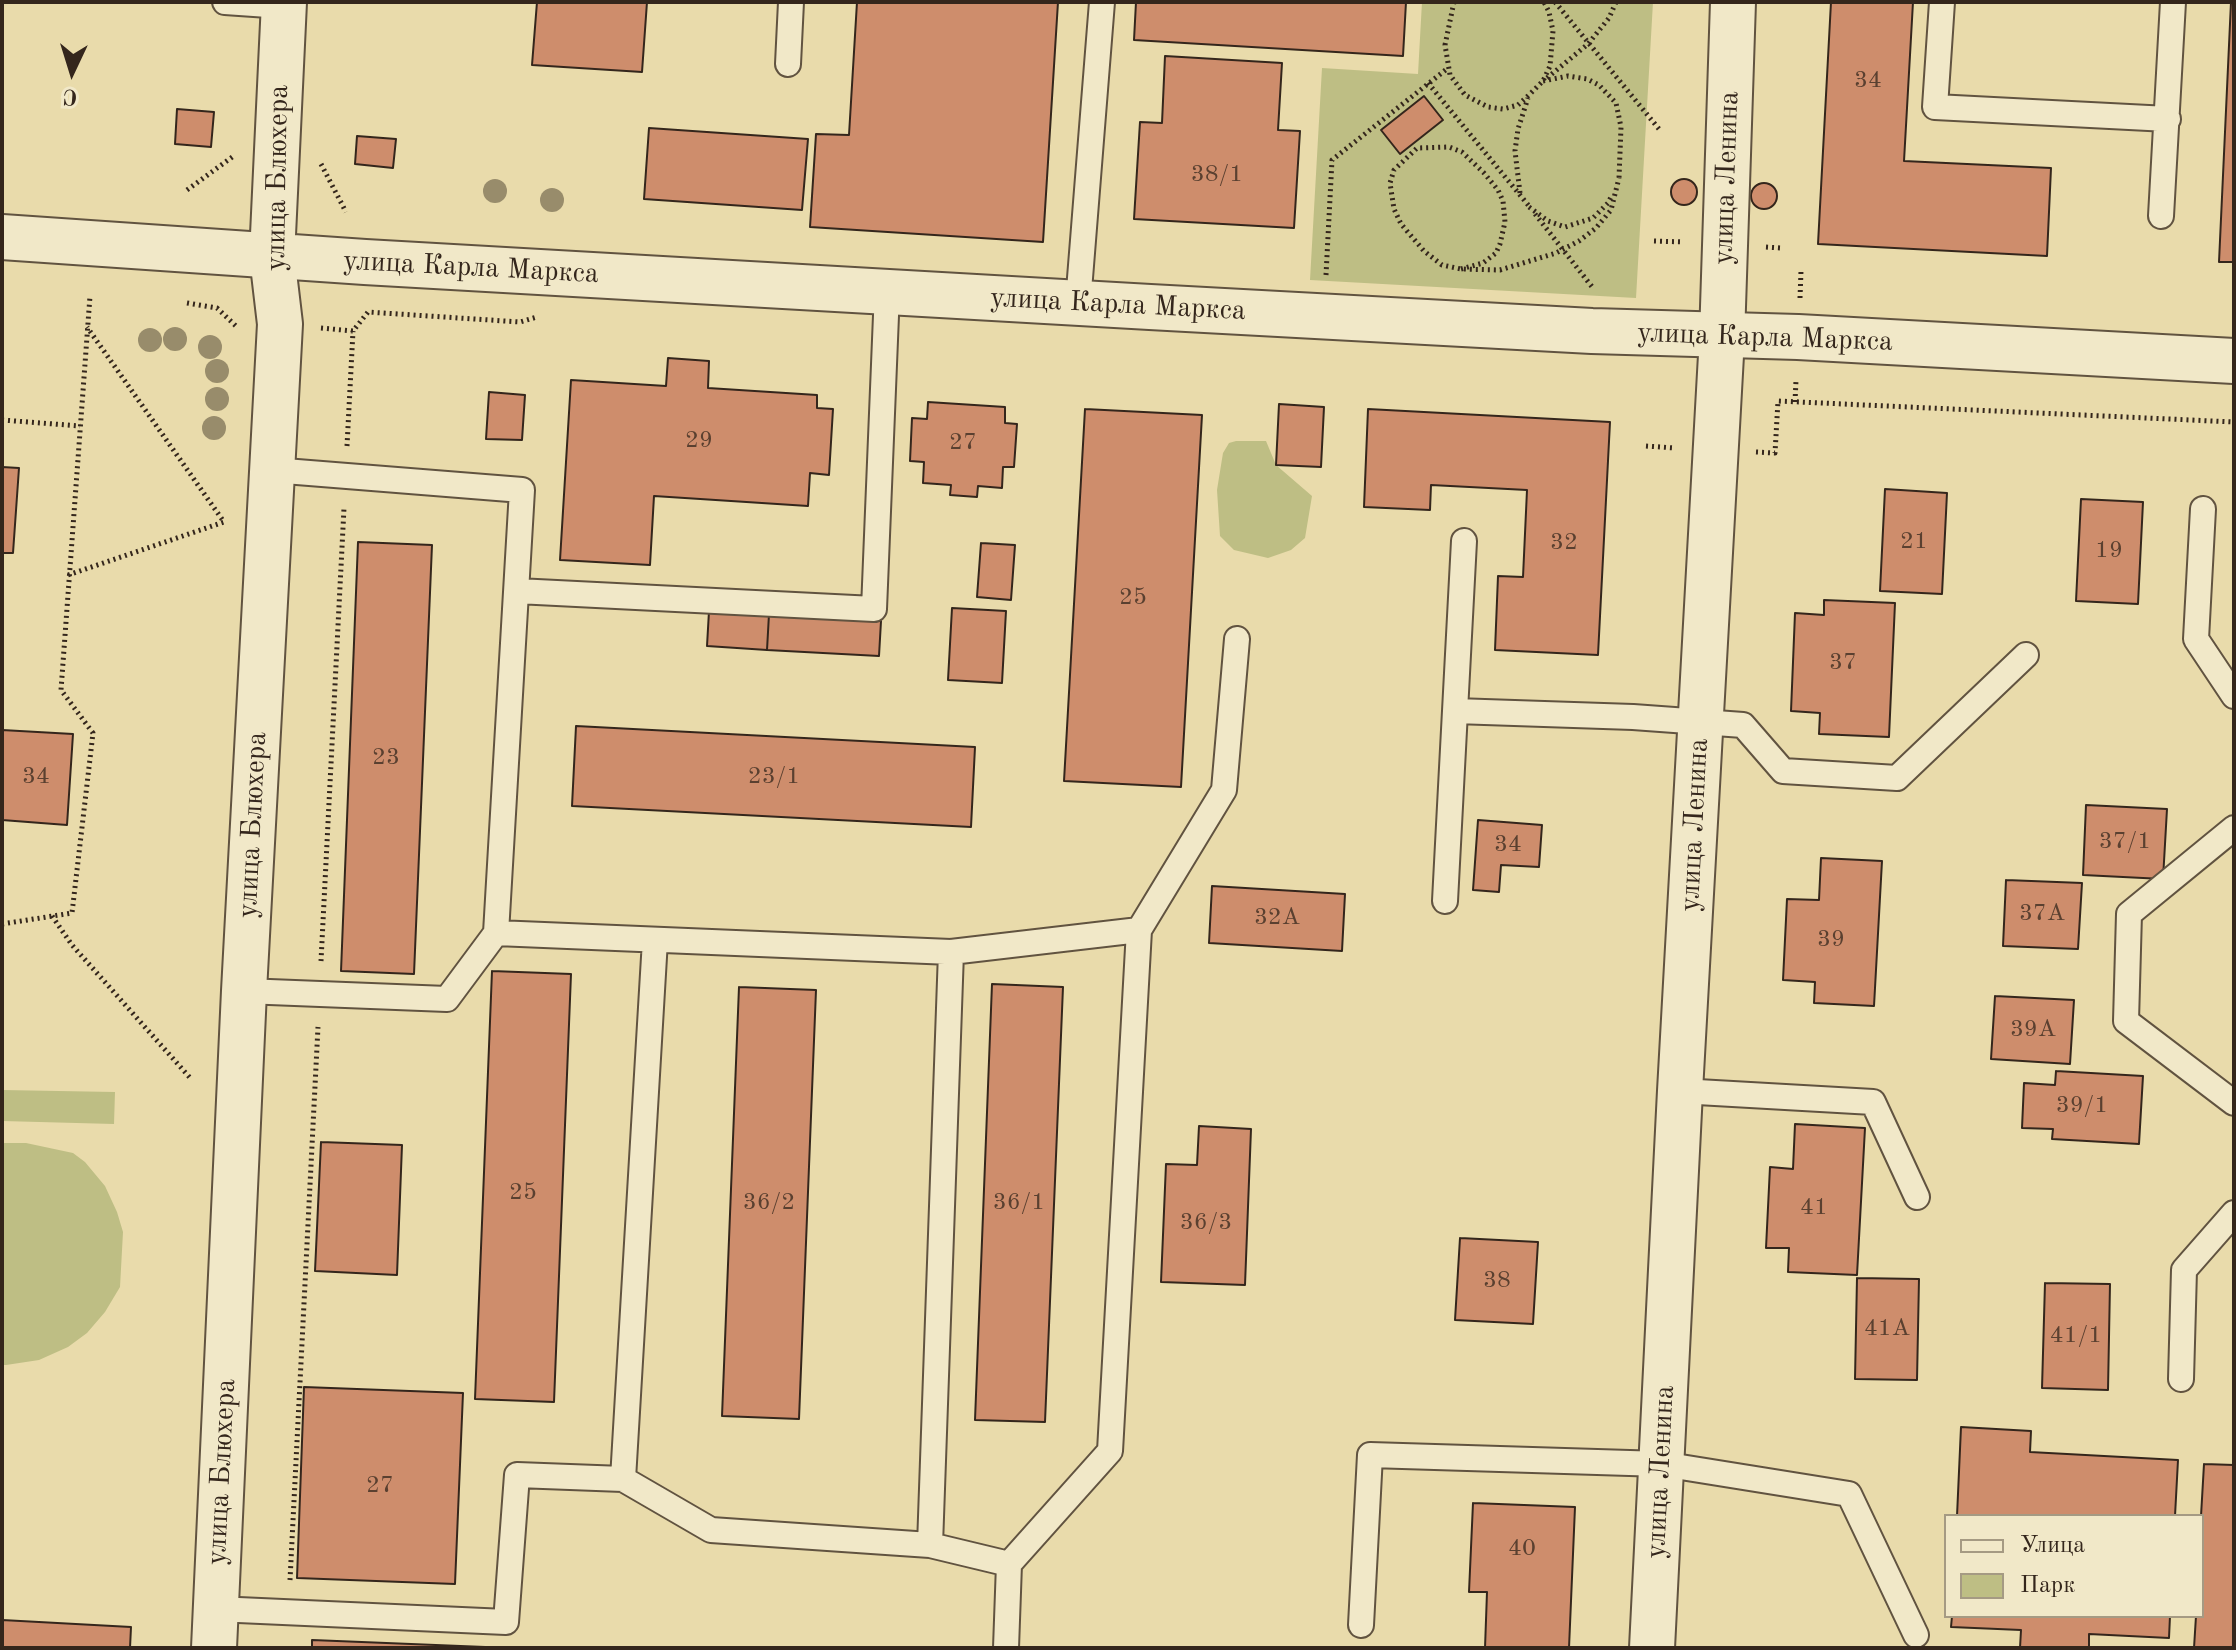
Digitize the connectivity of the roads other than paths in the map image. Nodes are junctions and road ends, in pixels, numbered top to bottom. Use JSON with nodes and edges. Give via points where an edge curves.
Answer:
{"nodes":[{"id":1,"x":225,"y":2,"type":"edge"},
{"id":2,"x":791,"y":2,"type":"edge"},
{"id":3,"x":1102,"y":2,"type":"edge"},
{"id":4,"x":1733,"y":2,"type":"edge"},
{"id":5,"x":1942,"y":2,"type":"edge"},
{"id":6,"x":2173,"y":2,"type":"edge"},
{"id":7,"x":284,"y":4,"type":"edge"},
{"id":8,"x":788,"y":64,"type":"dead end"},
{"id":9,"x":2168,"y":119,"type":"junction"},
{"id":10,"x":2161,"y":216,"type":"dead end"},
{"id":11,"x":2,"y":237,"type":"edge"},
{"id":12,"x":272,"y":256,"type":"junction"},
{"id":13,"x":887,"y":291,"type":"junction"},
{"id":14,"x":1078,"y":303,"type":"junction"},
{"id":15,"x":1722,"y":337,"type":"junction"},
{"id":16,"x":2234,"y":361,"type":"edge"},
{"id":17,"x":272,"y":470,"type":"junction"},
{"id":18,"x":2203,"y":509,"type":"dead end"},
{"id":19,"x":1464,"y":541,"type":"dead end"},
{"id":20,"x":517,"y":591,"type":"junction"},
{"id":21,"x":1237,"y":639,"type":"dead end"},
{"id":22,"x":2026,"y":655,"type":"dead end"},
{"id":23,"x":2234,"y":696,"type":"edge"},
{"id":24,"x":1455,"y":711,"type":"junction"},
{"id":25,"x":1701,"y":721,"type":"junction"},
{"id":26,"x":2234,"y":828,"type":"edge"},
{"id":27,"x":1445,"y":901,"type":"dead end"},
{"id":28,"x":1139,"y":930,"type":"junction"},
{"id":29,"x":496,"y":933,"type":"junction"},
{"id":30,"x":655,"y":940,"type":"junction"},
{"id":31,"x":951,"y":952,"type":"junction"},
{"id":32,"x":244,"y":991,"type":"junction"},
{"id":33,"x":1680,"y":1091,"type":"junction"},
{"id":34,"x":2234,"y":1103,"type":"edge"},
{"id":35,"x":1917,"y":1197,"type":"dead end"},
{"id":36,"x":2234,"y":1213,"type":"edge"},
{"id":37,"x":2181,"y":1379,"type":"dead end"},
{"id":38,"x":1662,"y":1464,"type":"junction"},
{"id":39,"x":623,"y":1479,"type":"junction"},
{"id":40,"x":930,"y":1545,"type":"junction"},
{"id":41,"x":1009,"y":1564,"type":"junction"},
{"id":42,"x":1361,"y":1625,"type":"dead end"},
{"id":43,"x":215,"y":1628,"type":"edge"},
{"id":44,"x":1916,"y":1635,"type":"dead end"},
{"id":45,"x":1006,"y":1648,"type":"edge"},
{"id":46,"x":1652,"y":1648,"type":"edge"}],
"edges":[{"from":1,"to":7,"type":"lane"},
{"from":2,"to":8,"type":"lane"},
{"from":3,"to":14,"type":"lane"},
{"from":4,"to":15,"type":"street","name":"улица Ленина"},
{"from":5,"to":9,"type":"lane","via":[[1935,107]]},
{"from":6,"to":9,"type":"lane"},
{"from":7,"to":12,"type":"street","name":"улица Блюхера"},
{"from":9,"to":10,"type":"lane"},
{"from":11,"to":12,"type":"street","name":"улица Карла Маркса"},
{"from":12,"to":13,"type":"street","name":"улица Карла Маркса"},
{"from":12,"to":17,"type":"street","name":"улица Блюхера","via":[[280,324]]},
{"from":13,"to":14,"type":"street","name":"улица Карла Маркса"},
{"from":13,"to":20,"type":"lane","via":[[874,609]]},
{"from":14,"to":15,"type":"street","name":"улица Карла Маркса"},
{"from":15,"to":16,"type":"street","name":"улица Карла Маркса"},
{"from":15,"to":25,"type":"street","name":"улица Ленина"},
{"from":17,"to":20,"type":"lane","via":[[522,490]]},
{"from":17,"to":32,"type":"street","name":"улица Блюхера"},
{"from":18,"to":23,"type":"lane","via":[[2196,639]]},
{"from":19,"to":24,"type":"lane"},
{"from":20,"to":29,"type":"lane"},
{"from":21,"to":28,"type":"lane","via":[[1224,790]]},
{"from":22,"to":25,"type":"lane","via":[[1897,778],[1783,771],[1743,725]]},
{"from":24,"to":25,"type":"lane"},
{"from":24,"to":27,"type":"lane"},
{"from":25,"to":33,"type":"street","name":"улица Ленина"},
{"from":26,"to":34,"type":"lane","via":[[2129,914],[2126,1021]]},
{"from":28,"to":31,"type":"lane"},
{"from":28,"to":41,"type":"lane","via":[[1110,1451]]},
{"from":29,"to":30,"type":"lane"},
{"from":29,"to":32,"type":"lane","via":[[447,999]]},
{"from":30,"to":31,"type":"lane"},
{"from":30,"to":39,"type":"lane"},
{"from":31,"to":40,"type":"lane"},
{"from":32,"to":43,"type":"street","name":"улица Блюхера"},
{"from":33,"to":35,"type":"lane","via":[[1873,1102]]},
{"from":33,"to":38,"type":"street","name":"улица Ленина"},
{"from":36,"to":37,"type":"lane","via":[[2184,1270]]},
{"from":38,"to":42,"type":"lane","via":[[1370,1455]]},
{"from":38,"to":44,"type":"lane","via":[[1849,1494]]},
{"from":38,"to":46,"type":"street","name":"улица Ленина"},
{"from":39,"to":40,"type":"lane","via":[[711,1530]]},
{"from":39,"to":43,"type":"lane","via":[[517,1475],[506,1622]]},
{"from":40,"to":41,"type":"lane"},
{"from":41,"to":45,"type":"lane"}]}
